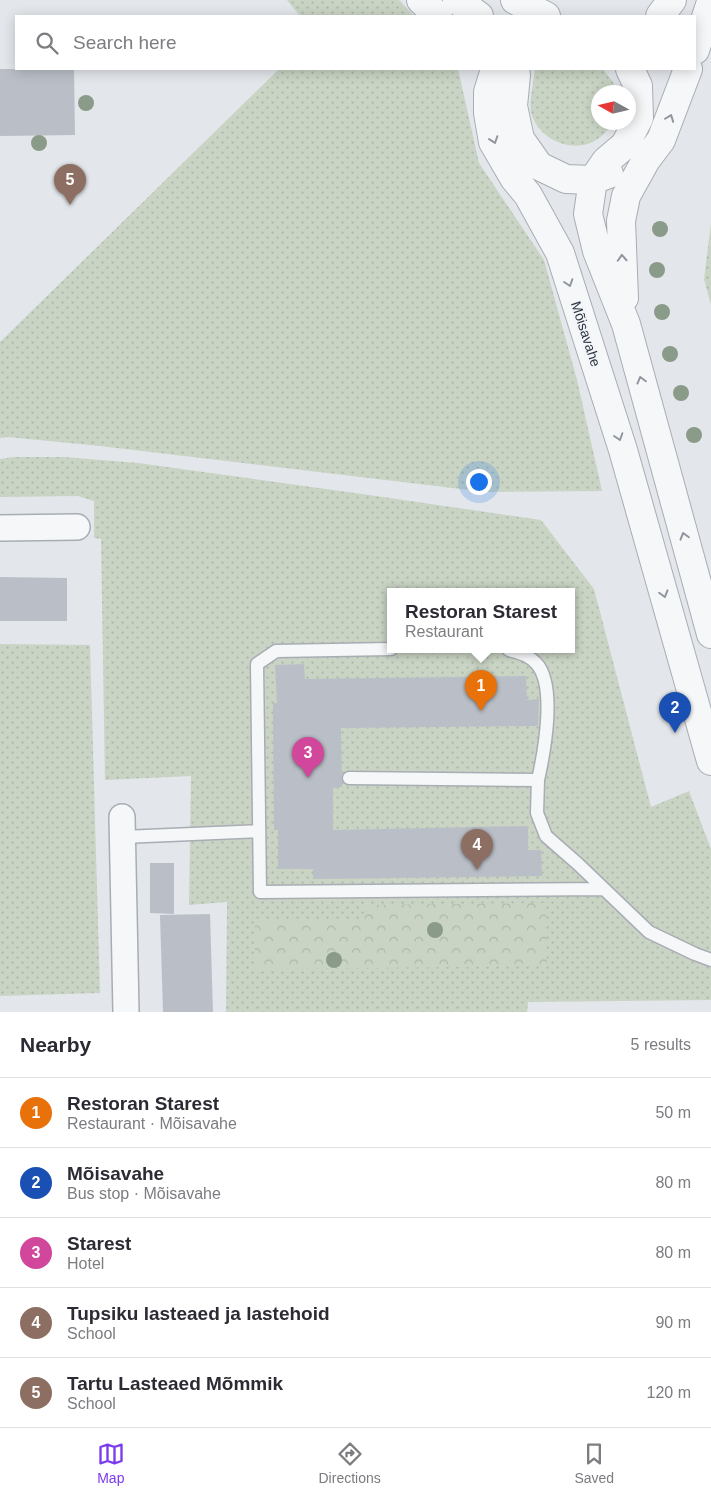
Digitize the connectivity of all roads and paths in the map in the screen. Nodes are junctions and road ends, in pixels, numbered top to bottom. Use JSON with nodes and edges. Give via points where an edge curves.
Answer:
{"nodes":[{"id":1,"x":421,"y":0,"type":"edge"},
{"id":2,"x":457,"y":0,"type":"edge"},
{"id":3,"x":515,"y":0,"type":"edge"},
{"id":4,"x":672,"y":0,"type":"edge"},
{"id":5,"x":711,"y":2,"type":"edge"},
{"id":6,"x":437,"y":15,"type":"edge"},
{"id":7,"x":478,"y":15,"type":"edge"},
{"id":8,"x":544,"y":15,"type":"edge"},
{"id":9,"x":661,"y":15,"type":"edge"},
{"id":10,"x":696,"y":47,"type":"edge"},
{"id":11,"x":515,"y":70,"type":"edge"},
{"id":12,"x":630,"y":70,"type":"edge"},
{"id":13,"x":688,"y":70,"type":"edge"},
{"id":14,"x":488,"y":77,"type":"edge"},
{"id":15,"x":646,"y":160,"type":"junction"},
{"id":16,"x":593,"y":180,"type":"junction"},
{"id":17,"x":626,"y":324,"type":"junction"},
{"id":18,"x":77,"y":527,"type":"dead end"},
{"id":19,"x":0,"y":528,"type":"edge"},
{"id":20,"x":711,"y":634,"type":"edge"},
{"id":21,"x":387,"y":649,"type":"edge"},
{"id":22,"x":521,"y":653,"type":"edge"},
{"id":23,"x":711,"y":761,"type":"edge"},
{"id":24,"x":349,"y":778,"type":"dead end"},
{"id":25,"x":538,"y":780,"type":"junction"},
{"id":26,"x":122,"y":827,"type":"joint"},
{"id":27,"x":259,"y":831,"type":"junction"},
{"id":28,"x":604,"y":889,"type":"junction"},
{"id":29,"x":711,"y":960,"type":"edge"},
{"id":30,"x":126,"y":1012,"type":"edge"}],
"edges":[{"from":1,"to":6,"type":"street"},
{"from":2,"to":7,"type":"street"},
{"from":3,"to":8,"type":"street"},
{"from":4,"to":9,"type":"street"},
{"from":5,"to":10,"type":"street"},
{"from":11,"to":16,"type":"street","via":[[513,106],[520,139],[539,166],[566,179]]},
{"from":12,"to":16,"type":"street","via":[[638,86],[639,118],[626,145],[606,161]]},
{"from":15,"to":13,"type":"street","one_way":true,"via":[[661,140]]},
{"from":14,"to":23,"type":"street","name":"Mõisavahe","one_way":true,"via":[[488,113],[493,142],[528,195],[560,253],[623,450]]},
{"from":15,"to":16,"type":"street"},
{"from":17,"to":15,"type":"street","one_way":true,"via":[[621,221],[626,196]]},
{"from":16,"to":17,"type":"street","via":[[588,214],[597,251]]},
{"from":20,"to":17,"type":"street","one_way":true},
{"from":18,"to":19,"type":"street"},
{"from":21,"to":27,"type":"lane","via":[[276,650],[257,664]]},
{"from":22,"to":25,"type":"lane","via":[[536,663],[544,678],[548,697]]},
{"from":24,"to":25,"type":"lane"},
{"from":25,"to":28,"type":"lane","via":[[537,813],[546,836]]},
{"from":26,"to":27,"type":"lane"},
{"from":26,"to":30,"type":"street"},
{"from":27,"to":28,"type":"lane","via":[[260,892]]},
{"from":28,"to":29,"type":"lane","via":[[649,932]]}]}
